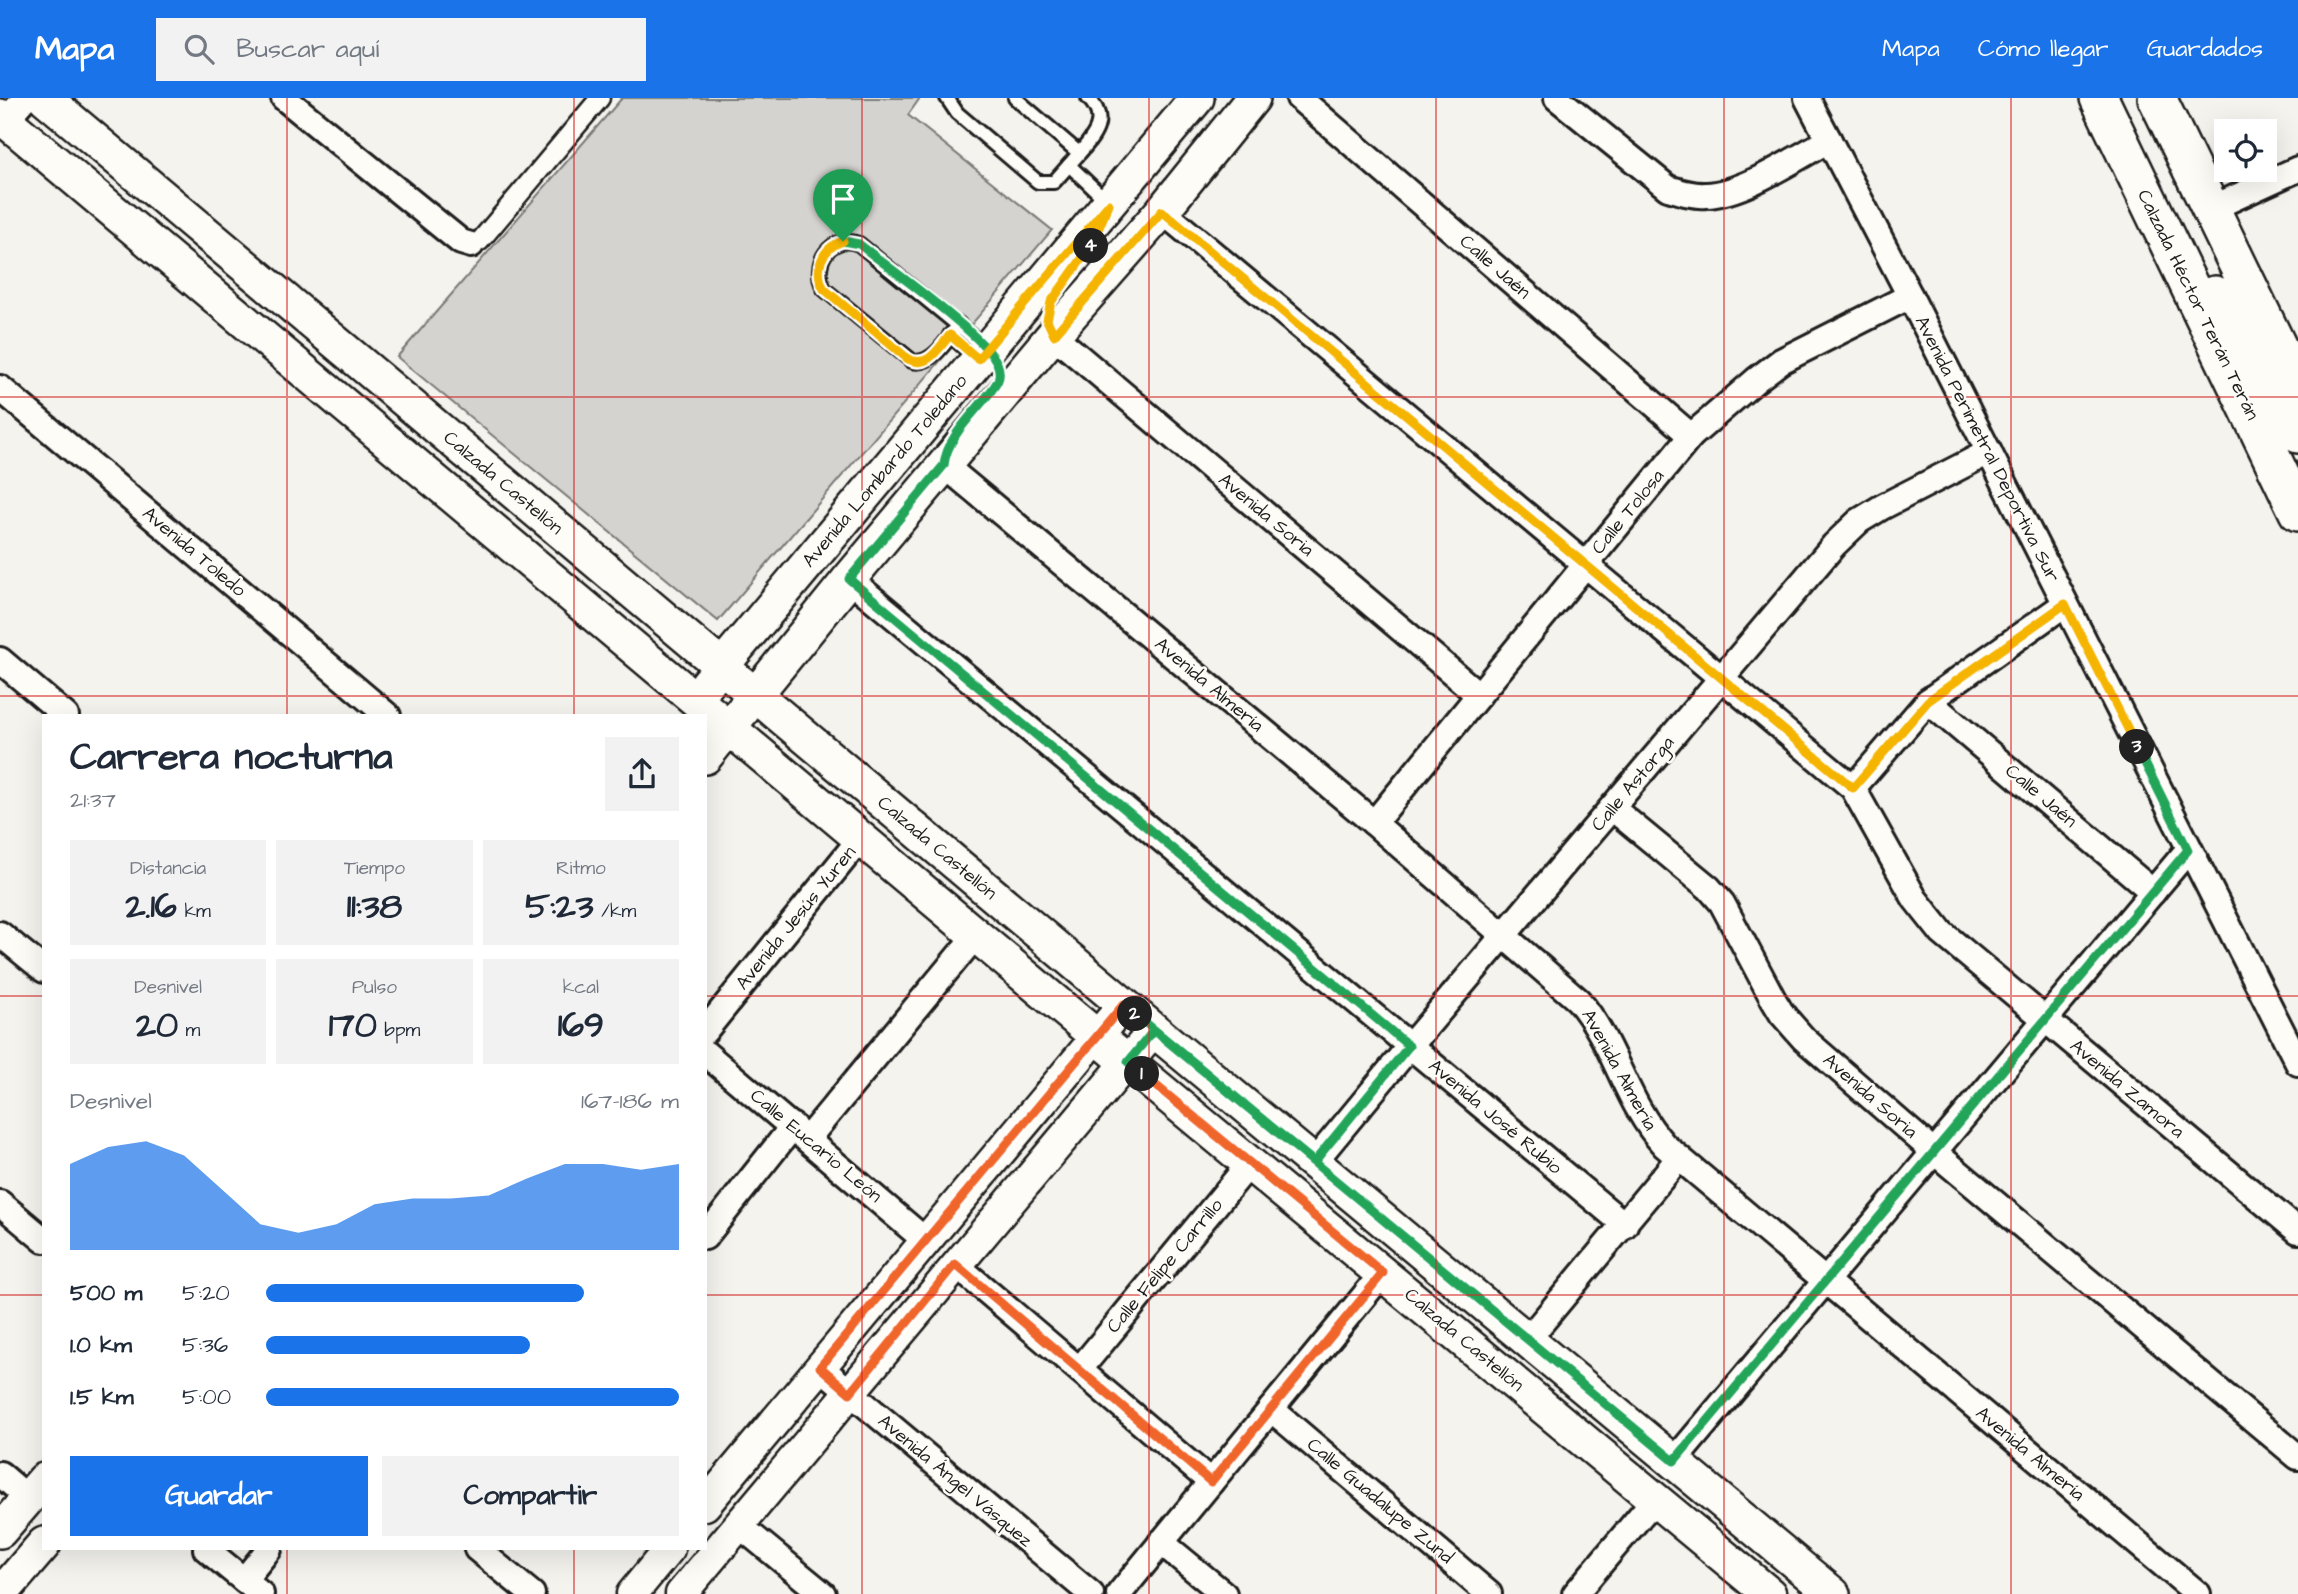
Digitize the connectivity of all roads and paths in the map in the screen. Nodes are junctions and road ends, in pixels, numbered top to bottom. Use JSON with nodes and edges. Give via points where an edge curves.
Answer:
{"nodes":[{"id":1,"x":45,"y":98,"type":"edge"},
{"id":2,"x":284,"y":98,"type":"edge"},
{"id":3,"x":600,"y":98,"type":"edge"},
{"id":4,"x":947,"y":98,"type":"edge"},
{"id":5,"x":1015,"y":98,"type":"edge"},
{"id":6,"x":1087,"y":98,"type":"edge"},
{"id":7,"x":1197,"y":98,"type":"edge"},
{"id":8,"x":1242,"y":98,"type":"edge"},
{"id":9,"x":1253,"y":98,"type":"edge"},
{"id":10,"x":1299,"y":98,"type":"edge"},
{"id":11,"x":1558,"y":98,"type":"edge"},
{"id":12,"x":1807,"y":98,"type":"edge"},
{"id":13,"x":2099,"y":98,"type":"edge"},
{"id":14,"x":2157,"y":98,"type":"edge"},
{"id":15,"x":8,"y":115,"type":"edge"},
{"id":16,"x":1222,"y":135,"type":"junction"},
{"id":17,"x":1829,"y":140,"type":"junction"},
{"id":18,"x":1079,"y":153,"type":"junction"},
{"id":19,"x":1069,"y":165,"type":"junction"},
{"id":20,"x":2298,"y":169,"type":"edge"},
{"id":21,"x":1109,"y":204,"type":"junction"},
{"id":22,"x":2210,"y":209,"type":"junction"},
{"id":23,"x":1162,"y":211,"type":"junction"},
{"id":24,"x":471,"y":245,"type":"joint"},
{"id":25,"x":1910,"y":296,"type":"junction"},
{"id":26,"x":2196,"y":300,"type":"junction"},
{"id":27,"x":959,"y":324,"type":"junction"},
{"id":28,"x":950,"y":335,"type":"junction"},
{"id":29,"x":1054,"y":335,"type":"junction"},
{"id":30,"x":983,"y":354,"type":"junction"},
{"id":31,"x":0,"y":388,"type":"edge"},
{"id":32,"x":2298,"y":389,"type":"edge"},
{"id":33,"x":2298,"y":434,"type":"edge"},
{"id":34,"x":1691,"y":436,"type":"junction"},
{"id":35,"x":1989,"y":452,"type":"junction"},
{"id":36,"x":944,"y":465,"type":"junction"},
{"id":37,"x":2298,"y":512,"type":"edge"},
{"id":38,"x":1585,"y":565,"type":"junction"},
{"id":39,"x":849,"y":579,"type":"junction"},
{"id":40,"x":2065,"y":604,"type":"junction"},
{"id":41,"x":0,"y":660,"type":"edge"},
{"id":42,"x":722,"y":667,"type":"junction"},
{"id":43,"x":1721,"y":678,"type":"junction"},
{"id":44,"x":1479,"y":695,"type":"junction"},
{"id":45,"x":755,"y":696,"type":"junction"},
{"id":46,"x":1928,"y":701,"type":"junction"},
{"id":47,"x":688,"y":707,"type":"edge"},
{"id":48,"x":64,"y":714,"type":"edge"},
{"id":49,"x":386,"y":714,"type":"edge"},
{"id":50,"x":707,"y":717,"type":"edge"},
{"id":51,"x":729,"y":728,"type":"junction"},
{"id":52,"x":707,"y":755,"type":"edge"},
{"id":53,"x":1853,"y":788,"type":"junction"},
{"id":54,"x":1612,"y":808,"type":"junction"},
{"id":55,"x":1374,"y":823,"type":"junction"},
{"id":56,"x":860,"y":839,"type":"junction"},
{"id":57,"x":2188,"y":850,"type":"junction"},
{"id":58,"x":2153,"y":892,"type":"junction"},
{"id":59,"x":0,"y":934,"type":"edge"},
{"id":60,"x":976,"y":935,"type":"junction"},
{"id":61,"x":1506,"y":935,"type":"junction"},
{"id":62,"x":42,"y":968,"type":"edge"},
{"id":63,"x":1124,"y":1004,"type":"junction"},
{"id":64,"x":2044,"y":1020,"type":"junction"},
{"id":65,"x":707,"y":1029,"type":"edge"},
{"id":66,"x":1154,"y":1030,"type":"junction"},
{"id":67,"x":1098,"y":1036,"type":"junction"},
{"id":68,"x":1409,"y":1046,"type":"junction"},
{"id":69,"x":707,"y":1055,"type":"edge"},
{"id":70,"x":1128,"y":1062,"type":"junction"},
{"id":71,"x":2298,"y":1063,"type":"edge"},
{"id":72,"x":801,"y":1132,"type":"junction"},
{"id":73,"x":1933,"y":1151,"type":"junction"},
{"id":74,"x":1678,"y":1159,"type":"junction"},
{"id":75,"x":1314,"y":1162,"type":"junction"},
{"id":76,"x":1250,"y":1163,"type":"junction"},
{"id":77,"x":0,"y":1203,"type":"edge"},
{"id":78,"x":1625,"y":1225,"type":"junction"},
{"id":79,"x":2298,"y":1231,"type":"edge"},
{"id":80,"x":707,"y":1235,"type":"edge"},
{"id":81,"x":42,"y":1238,"type":"edge"},
{"id":82,"x":926,"y":1241,"type":"junction"},
{"id":83,"x":955,"y":1264,"type":"junction"},
{"id":84,"x":1383,"y":1273,"type":"junction"},
{"id":85,"x":1824,"y":1282,"type":"junction"},
{"id":86,"x":1528,"y":1339,"type":"junction"},
{"id":87,"x":820,"y":1367,"type":"junction"},
{"id":88,"x":1080,"y":1369,"type":"junction"},
{"id":89,"x":850,"y":1393,"type":"junction"},
{"id":90,"x":1271,"y":1409,"type":"junction"},
{"id":91,"x":2298,"y":1457,"type":"edge"},
{"id":92,"x":1674,"y":1461,"type":"junction"},
{"id":93,"x":0,"y":1474,"type":"edge"},
{"id":94,"x":1211,"y":1482,"type":"junction"},
{"id":95,"x":36,"y":1489,"type":"edge"},
{"id":96,"x":1654,"y":1500,"type":"junction"},
{"id":97,"x":707,"y":1503,"type":"edge"},
{"id":98,"x":739,"y":1525,"type":"junction"},
{"id":99,"x":0,"y":1531,"type":"edge"},
{"id":100,"x":1161,"y":1542,"type":"junction"},
{"id":101,"x":42,"y":1546,"type":"edge"},
{"id":102,"x":207,"y":1550,"type":"edge"},
{"id":103,"x":269,"y":1550,"type":"edge"},
{"id":104,"x":478,"y":1550,"type":"edge"},
{"id":105,"x":668,"y":1550,"type":"edge"},
{"id":106,"x":252,"y":1587,"type":"edge"},
{"id":107,"x":1820,"y":1590,"type":"edge"},
{"id":108,"x":1,"y":1594,"type":"edge"},
{"id":109,"x":532,"y":1594,"type":"edge"},
{"id":110,"x":632,"y":1594,"type":"edge"},
{"id":111,"x":681,"y":1594,"type":"edge"},
{"id":112,"x":822,"y":1594,"type":"edge"},
{"id":113,"x":1091,"y":1594,"type":"edge"},
{"id":114,"x":1119,"y":1594,"type":"edge"},
{"id":115,"x":1224,"y":1594,"type":"edge"},
{"id":116,"x":1489,"y":1594,"type":"edge"},
{"id":117,"x":1575,"y":1594,"type":"edge"},
{"id":118,"x":1769,"y":1594,"type":"edge"},
{"id":119,"x":2198,"y":1594,"type":"edge"}],
"edges":[{"from":1,"to":42,"type":"main road","name":"Calzada Castellón"},
{"from":2,"to":24,"type":"street","via":[[461,242]]},
{"from":3,"to":24,"type":"street","via":[[480,241]]},
{"from":4,"to":19,"type":"lane","via":[[957,113],[1038,182],[1054,182]]},
{"from":5,"to":18,"type":"lane"},
{"from":6,"to":18,"type":"lane","via":[[1098,112],[1099,124]]},
{"from":7,"to":21,"type":"main road","name":"Avenida Lombardo Toledano"},
{"from":8,"to":16,"type":"main road"},
{"from":9,"to":16,"type":"main road"},
{"from":10,"to":34,"type":"street","name":"Calle Jaén"},
{"from":11,"to":17,"type":"street","via":[[1668,188],[1685,193],[1722,193],[1744,186]]},
{"from":12,"to":17,"type":"street","name":"Avenida Perimetral Deportiva Sur"},
{"from":13,"to":26,"type":"main road","name":"Calzada Héctor Terán Terán"},
{"from":14,"to":22,"type":"main road"},
{"from":15,"to":47,"type":"main road","name":"Calzada Castellón"},
{"from":16,"to":23,"type":"main road"},
{"from":17,"to":25,"type":"street","name":"Avenida Perimetral Deportiva Sur"},
{"from":18,"to":19,"type":"lane"},
{"from":19,"to":21,"type":"lane"},
{"from":20,"to":22,"type":"street"},
{"from":21,"to":29,"type":"main road","via":[[1097,237],[1051,302],[1047,320]]},
{"from":21,"to":30,"type":"main road","name":"Avenida Lombardo Toledano"},
{"from":22,"to":32,"type":"main road"},
{"from":23,"to":29,"type":"main road"},
{"from":23,"to":38,"type":"street","name":"Avenida Zamora"},
{"from":25,"to":34,"type":"street","name":"Calle Tolosa","via":[[1782,361]]},
{"from":25,"to":35,"type":"street","name":"Avenida Perimetral Deportiva Sur"},
{"from":26,"to":33,"type":"main road","via":[[2216,295],[2227,301]]},
{"from":26,"to":37,"type":"main road","name":"Calzada Héctor Terán Terán"},
{"from":27,"to":28,"type":"lane"},
{"from":27,"to":28,"type":"lane","via":[[859,244],[836,243],[823,256],[819,272],[824,289],[908,359],[928,361]]},
{"from":27,"to":30,"type":"lane"},
{"from":28,"to":30,"type":"lane"},
{"from":29,"to":36,"type":"main road"},
{"from":29,"to":44,"type":"street","name":"Avenida Soria"},
{"from":30,"to":36,"type":"main road","via":[[996,362],[999,379],[957,435]]},
{"from":30,"to":42,"type":"main road","name":"Avenida Lombardo Toledano"},
{"from":31,"to":49,"type":"street","name":"Avenida Toledo"},
{"from":34,"to":38,"type":"street","name":"Calle Tolosa"},
{"from":35,"to":40,"type":"street","name":"Avenida Perimetral Deportiva Sur"},
{"from":35,"to":43,"type":"street","name":"Calle Astorga","via":[[1859,521]]},
{"from":36,"to":39,"type":"main road"},
{"from":36,"to":55,"type":"street","name":"Avenida Almería"},
{"from":38,"to":43,"type":"street","name":"Avenida Zamora"},
{"from":38,"to":44,"type":"street","name":"Calle Tolosa"},
{"from":39,"to":45,"type":"main road"},
{"from":39,"to":68,"type":"street","name":"Avenida José Rubio"},
{"from":40,"to":46,"type":"street"},
{"from":40,"to":57,"type":"street","name":"Avenida Perimetral Deportiva Sur"},
{"from":41,"to":48,"type":"street"},
{"from":42,"to":45,"type":"main road","name":"Calzada Castellón"},
{"from":42,"to":47,"type":"main road","name":"Avenida Lombardo Toledano"},
{"from":43,"to":53,"type":"street","name":"Avenida Zamora"},
{"from":43,"to":54,"type":"street","name":"Calle Astorga"},
{"from":44,"to":55,"type":"street","name":"Calle Tolosa"},
{"from":45,"to":51,"type":"main road"},
{"from":45,"to":63,"type":"main road","name":"Calzada Castellón"},
{"from":46,"to":53,"type":"street"},
{"from":46,"to":58,"type":"street","name":"Calle Jaén"},
{"from":50,"to":51,"type":"main road","name":"Calzada Castellón"},
{"from":51,"to":52,"type":"main road"},
{"from":51,"to":56,"type":"main road","name":"Calzada Castellón"},
{"from":53,"to":64,"type":"street","name":"Avenida Zamora","via":[[1926,915]]},
{"from":54,"to":61,"type":"street","name":"Calle Astorga"},
{"from":54,"to":73,"type":"street","name":"Avenida Soria","via":[[1709,888],[1782,1014],[1804,1039]]},
{"from":55,"to":61,"type":"street","name":"Avenida Almería"},
{"from":56,"to":60,"type":"main road","name":"Calzada Castellón"},
{"from":56,"to":65,"type":"street","name":"Avenida Jesús Yuren"},
{"from":57,"to":58,"type":"street"},
{"from":57,"to":71,"type":"street","name":"Avenida Perimetral Deportiva Sur"},
{"from":58,"to":64,"type":"street"},
{"from":59,"to":62,"type":"street"},
{"from":60,"to":67,"type":"main road","name":"Calzada Castellón"},
{"from":60,"to":72,"type":"street"},
{"from":61,"to":68,"type":"street","name":"Calle Astorga"},
{"from":61,"to":74,"type":"street","name":"Avenida Almería","via":[[1588,1011],[1638,1112]]},
{"from":63,"to":66,"type":"main road","name":"Calzada Castellón"},
{"from":63,"to":67,"type":"street"},
{"from":64,"to":73,"type":"street"},
{"from":64,"to":79,"type":"street","name":"Avenida Zamora"},
{"from":66,"to":70,"type":"street"},
{"from":66,"to":75,"type":"main road","name":"Calzada Castellón"},
{"from":67,"to":70,"type":"main road","name":"Calzada Castellón"},
{"from":67,"to":82,"type":"street"},
{"from":68,"to":75,"type":"street","name":"Calle Astorga"},
{"from":68,"to":78,"type":"street","name":"Avenida José Rubio"},
{"from":69,"to":72,"type":"street","name":"Calle Eucario León"},
{"from":70,"to":76,"type":"main road","name":"Calzada Castellón"},
{"from":70,"to":83,"type":"street"},
{"from":72,"to":80,"type":"street"},
{"from":72,"to":82,"type":"street","name":"Calle Eucario León"},
{"from":73,"to":85,"type":"street"},
{"from":73,"to":91,"type":"street","name":"Avenida Soria"},
{"from":74,"to":78,"type":"street"},
{"from":74,"to":85,"type":"street","name":"Avenida Almería"},
{"from":75,"to":86,"type":"main road","name":"Calzada Castellón"},
{"from":76,"to":84,"type":"main road","name":"Calzada Castellón"},
{"from":76,"to":88,"type":"street","name":"Calle Felipe Carrillo"},
{"from":77,"to":81,"type":"street"},
{"from":78,"to":86,"type":"street"},
{"from":82,"to":87,"type":"street"},
{"from":83,"to":88,"type":"street"},
{"from":83,"to":89,"type":"street"},
{"from":84,"to":90,"type":"street"},
{"from":84,"to":96,"type":"main road","name":"Calzada Castellón"},
{"from":85,"to":92,"type":"street"},
{"from":85,"to":119,"type":"street","name":"Avenida Almería"},
{"from":86,"to":92,"type":"main road","name":"Calzada Castellón"},
{"from":87,"to":89,"type":"street","name":"Avenida Ángel Vásquez"},
{"from":87,"to":97,"type":"street"},
{"from":88,"to":94,"type":"street"},
{"from":89,"to":98,"type":"street"},
{"from":89,"to":113,"type":"street","name":"Avenida Ángel Vásquez"},
{"from":90,"to":94,"type":"street"},
{"from":90,"to":116,"type":"street","name":"Calle Guadalupe Zund"},
{"from":92,"to":107,"type":"main road","name":"Calzada Castellón"},
{"from":93,"to":95,"type":"street"},
{"from":94,"to":100,"type":"street"},
{"from":95,"to":99,"type":"main road"},
{"from":96,"to":117,"type":"street"},
{"from":96,"to":118,"type":"main road","name":"Calzada Castellón"},
{"from":98,"to":111,"type":"street"},
{"from":98,"to":112,"type":"street"},
{"from":100,"to":114,"type":"street"},
{"from":100,"to":115,"type":"street"},
{"from":101,"to":108,"type":"main road"},
{"from":102,"to":106,"type":"street"},
{"from":103,"to":106,"type":"street"},
{"from":104,"to":109,"type":"street"},
{"from":105,"to":110,"type":"street"}]}
